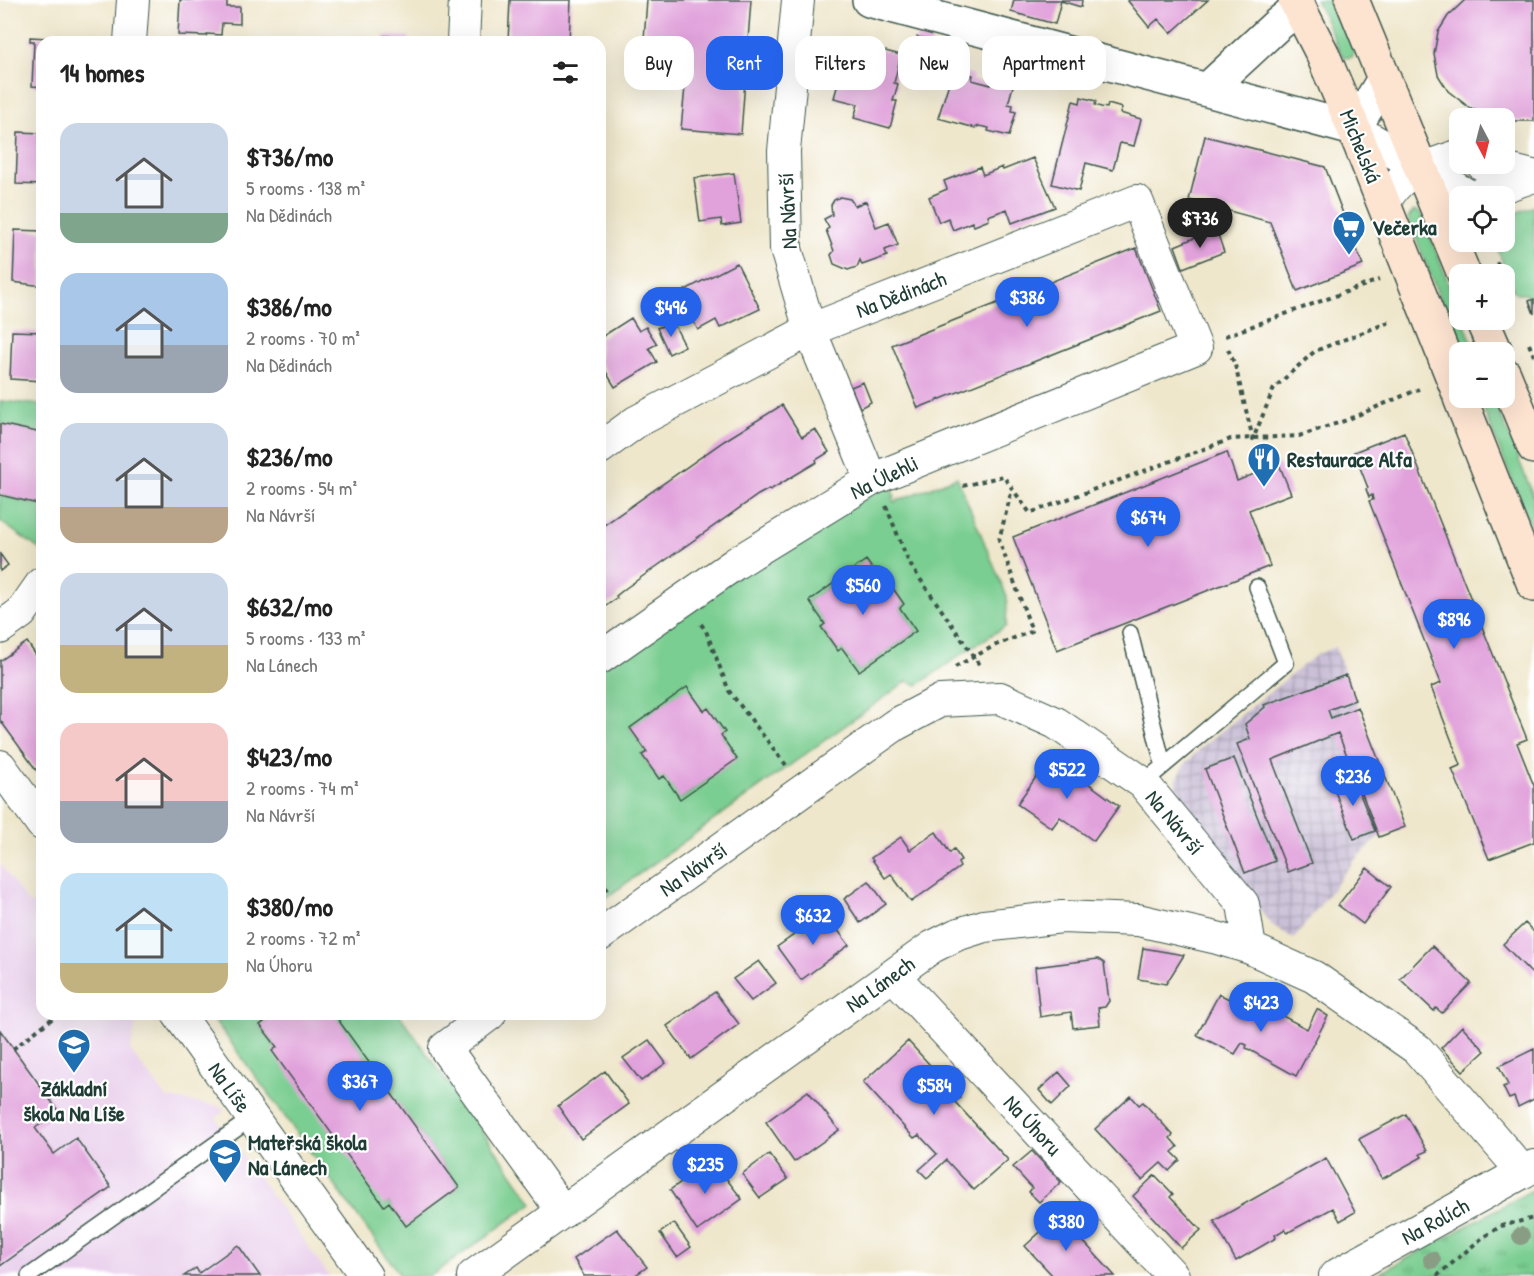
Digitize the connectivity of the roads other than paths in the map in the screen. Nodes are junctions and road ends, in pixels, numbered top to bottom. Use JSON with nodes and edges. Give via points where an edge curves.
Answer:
{"nodes":[{"id":1,"x":133,"y":0,"type":"edge"},
{"id":2,"x":465,"y":0,"type":"edge"},
{"id":3,"x":798,"y":0,"type":"edge"},
{"id":4,"x":869,"y":0,"type":"edge"},
{"id":5,"x":1352,"y":0,"type":"edge"},
{"id":6,"x":1297,"y":4,"type":"edge"},
{"id":7,"x":130,"y":36,"type":"edge"},
{"id":8,"x":463,"y":36,"type":"edge"},
{"id":9,"x":1384,"y":79,"type":"junction"},
{"id":10,"x":1207,"y":90,"type":"junction"},
{"id":11,"x":1404,"y":127,"type":"junction"},
{"id":12,"x":1354,"y":129,"type":"junction"},
{"id":13,"x":1449,"y":152,"type":"edge"},
{"id":14,"x":1449,"y":163,"type":"edge"},
{"id":15,"x":1421,"y":169,"type":"junction"},
{"id":16,"x":1515,"y":171,"type":"edge"},
{"id":17,"x":1534,"y":176,"type":"edge"},
{"id":18,"x":1451,"y":186,"type":"edge"},
{"id":19,"x":1505,"y":186,"type":"edge"},
{"id":20,"x":1384,"y":204,"type":"junction"},
{"id":21,"x":1449,"y":214,"type":"edge"},
{"id":22,"x":810,"y":330,"type":"junction"},
{"id":23,"x":1196,"y":348,"type":"joint"},
{"id":24,"x":1449,"y":369,"type":"edge"},
{"id":25,"x":1515,"y":401,"type":"edge"},
{"id":26,"x":1464,"y":408,"type":"edge"},
{"id":27,"x":606,"y":444,"type":"edge"},
{"id":28,"x":1534,"y":447,"type":"edge"},
{"id":29,"x":871,"y":480,"type":"junction"},
{"id":30,"x":1534,"y":585,"type":"edge"},
{"id":31,"x":1257,"y":587,"type":"dead end"},
{"id":32,"x":36,"y":592,"type":"edge"},
{"id":33,"x":0,"y":628,"type":"edge"},
{"id":34,"x":1130,"y":633,"type":"dead end"},
{"id":35,"x":606,"y":654,"type":"edge"},
{"id":36,"x":0,"y":766,"type":"edge"},
{"id":37,"x":1153,"y":774,"type":"junction"},
{"id":38,"x":36,"y":816,"type":"edge"},
{"id":39,"x":606,"y":930,"type":"edge"},
{"id":40,"x":1250,"y":948,"type":"junction"},
{"id":41,"x":893,"y":975,"type":"junction"},
{"id":42,"x":182,"y":1020,"type":"edge"},
{"id":43,"x":482,"y":1020,"type":"edge"},
{"id":44,"x":252,"y":1118,"type":"junction"},
{"id":45,"x":1529,"y":1169,"type":"edge"},
{"id":46,"x":563,"y":1212,"type":"junction"},
{"id":47,"x":29,"y":1276,"type":"edge"},
{"id":48,"x":366,"y":1276,"type":"edge"},
{"id":49,"x":473,"y":1276,"type":"edge"},
{"id":50,"x":1173,"y":1276,"type":"edge"},
{"id":51,"x":1335,"y":1276,"type":"edge"}],
"edges":[{"from":1,"to":7,"type":"street"},
{"from":2,"to":8,"type":"street"},
{"from":3,"to":22,"type":"street","name":"Na Návrší","via":[[784,151],[786,249]]},
{"from":4,"to":10,"type":"street"},
{"from":5,"to":9,"type":"main road","name":"Michelská"},
{"from":6,"to":10,"type":"street"},
{"from":6,"to":12,"type":"main road","name":"Michelská"},
{"from":9,"to":11,"type":"main road","name":"Michelská"},
{"from":9,"to":12,"type":"street"},
{"from":10,"to":12,"type":"street"},
{"from":11,"to":13,"type":"street"},
{"from":11,"to":15,"type":"main road","name":"Michelská"},
{"from":12,"to":15,"type":"street"},
{"from":12,"to":20,"type":"main road","name":"Michelská"},
{"from":14,"to":15,"type":"street"},
{"from":15,"to":18,"type":"street"},
{"from":15,"to":20,"type":"street","via":[[1396,183]]},
{"from":15,"to":21,"type":"main road","name":"Michelská"},
{"from":16,"to":17,"type":"street"},
{"from":17,"to":19,"type":"street"},
{"from":20,"to":24,"type":"main road","name":"Michelská"},
{"from":22,"to":23,"type":"street","name":"Na Dědinách","via":[[1137,201]]},
{"from":22,"to":27,"type":"street","name":"Na Dědinách","via":[[636,422]]},
{"from":22,"to":29,"type":"street","name":"Na Návrší"},
{"from":23,"to":29,"type":"street","name":"Na Úlehli"},
{"from":25,"to":28,"type":"main road"},
{"from":26,"to":30,"type":"main road","name":"Michelská"},
{"from":29,"to":35,"type":"street","name":"Na Úlehli","via":[[736,563]]},
{"from":31,"to":37,"type":"lane","via":[[1286,663]]},
{"from":32,"to":33,"type":"street","via":[[21,613]]},
{"from":34,"to":37,"type":"lane"},
{"from":36,"to":38,"type":"street"},
{"from":37,"to":39,"type":"street","name":"Na Návrší","via":[[1000,698],[940,701],[896,725]]},
{"from":37,"to":40,"type":"street","name":"Na Návrší","via":[[1243,904]]},
{"from":40,"to":41,"type":"street","name":"Na Lánech","via":[[1138,921],[1062,917],[984,926],[956,935]]},
{"from":40,"to":45,"type":"street","via":[[1314,977],[1417,1049]]},
{"from":41,"to":46,"type":"street","name":"Na Lánech"},
{"from":41,"to":50,"type":"street","name":"Na Úhoru"},
{"from":42,"to":44,"type":"street","name":"Na Líše"},
{"from":43,"to":46,"type":"street","via":[[445,1048]]},
{"from":44,"to":47,"type":"lane"},
{"from":44,"to":48,"type":"street","name":"Na Líše"},
{"from":45,"to":51,"type":"street","name":"Na Rolích"},
{"from":46,"to":49,"type":"street","name":"Na Lánech"}]}
